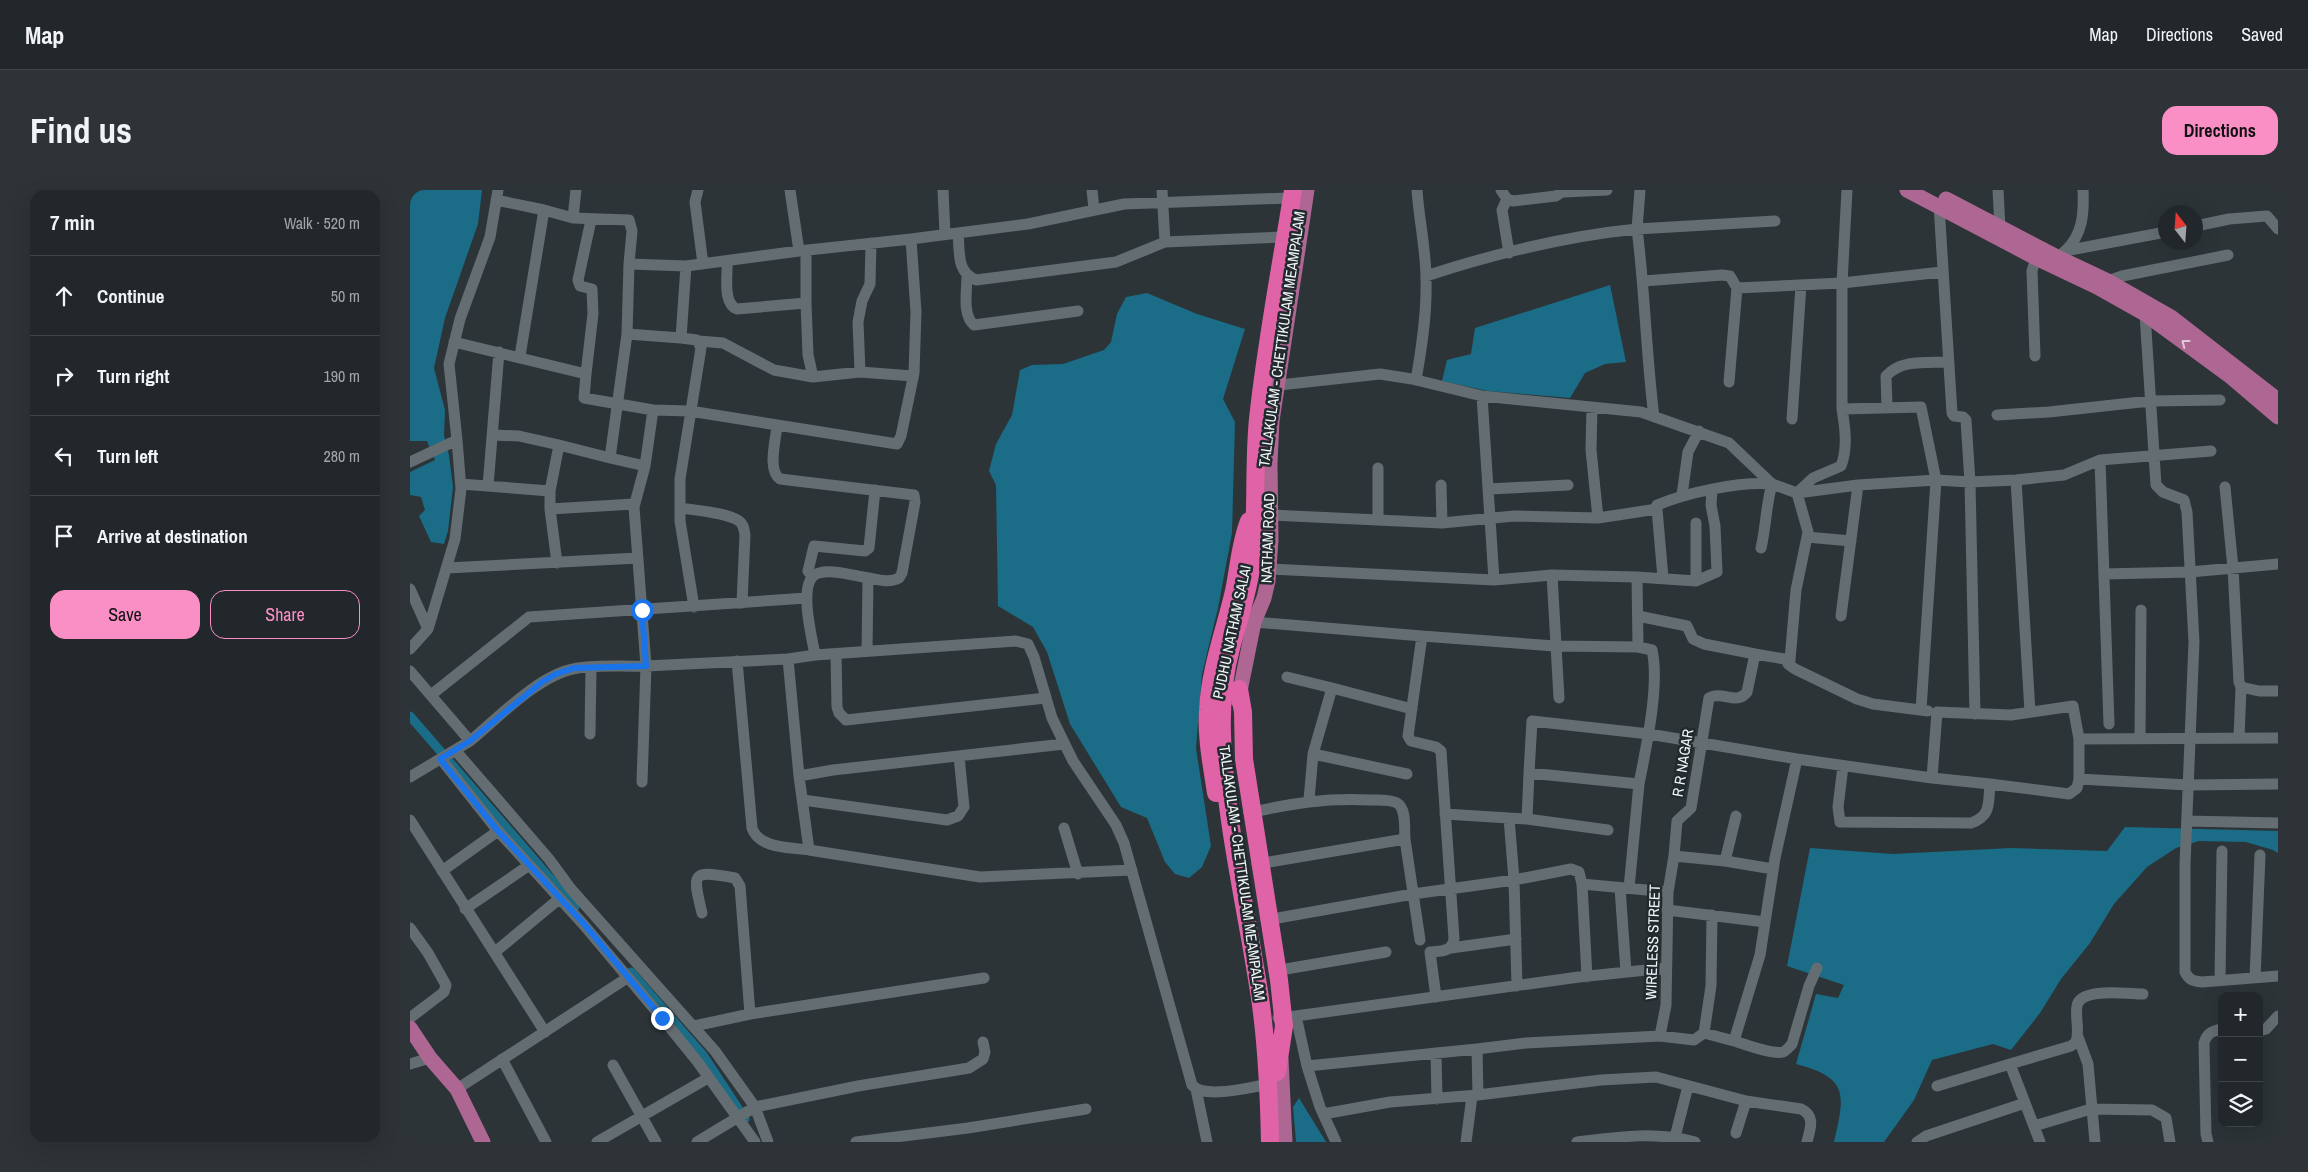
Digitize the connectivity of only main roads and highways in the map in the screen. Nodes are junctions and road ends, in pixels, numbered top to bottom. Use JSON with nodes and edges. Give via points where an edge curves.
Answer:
{"nodes":[{"id":1,"x":1907,"y":190,"type":"edge"},
{"id":2,"x":1929,"y":190,"type":"edge"},
{"id":3,"x":1296,"y":192,"type":"edge"},
{"id":4,"x":2056,"y":259,"type":"junction"},
{"id":5,"x":2278,"y":400,"type":"edge"},
{"id":6,"x":2278,"y":417,"type":"edge"},
{"id":7,"x":1249,"y":521,"type":"junction"},
{"id":8,"x":1255,"y":620,"type":"joint"},
{"id":9,"x":1239,"y":689,"type":"junction"},
{"id":10,"x":1243,"y":896,"type":"junction"},
{"id":11,"x":410,"y":1028,"type":"edge"},
{"id":12,"x":1277,"y":1072,"type":"junction"},
{"id":13,"x":483,"y":1142,"type":"edge"},
{"id":14,"x":1266,"y":1142,"type":"edge"},
{"id":15,"x":1270,"y":1142,"type":"edge"},
{"id":16,"x":1279,"y":1142,"type":"edge"},
{"id":17,"x":1285,"y":1142,"type":"edge"}],
"edges":[{"from":1,"to":4,"type":"main road","via":[[2036,258]]},
{"from":2,"to":4,"type":"main road"},
{"from":3,"to":7,"type":"main road","name":"PUDHU NATHAM SALAI","via":[[1282,237],[1260,387]]},
{"from":3,"to":8,"type":"main road","name":"NATHAM ROAD","via":[[1271,438],[1270,569]]},
{"from":3,"to":10,"type":"highway","name":"TALLAKULAM - CHETTIKULAM MEAMPALAM","via":[[1258,418],[1251,570],[1222,694],[1226,784]]},
{"from":3,"to":12,"type":"highway","name":"TALLAKULAM - CHETTIKULAM MEAMPALAM","via":[[1264,447],[1260,558],[1231,689],[1232,748],[1265,962]]},
{"from":4,"to":5,"type":"main road","via":[[2108,281],[2171,317]]},
{"from":6,"to":4,"type":"main road","one_way":true,"via":[[2231,377],[2144,314]]},
{"from":7,"to":10,"type":"highway","via":[[1241,541],[1239,568],[1221,633],[1208,711],[1210,752],[1228,870]]},
{"from":7,"to":14,"type":"main road","name":"PUDHU NATHAM SALAI","via":[[1246,567],[1218,687],[1215,718],[1219,782],[1242,912],[1264,1085]]},
{"from":8,"to":9,"type":"main road","name":"PUDHU NATHAM SALAI"},
{"from":9,"to":12,"type":"highway","via":[[1244,759],[1284,1026]]},
{"from":9,"to":17,"type":"main road","name":"PUDHU NATHAM SALAI","via":[[1240,761],[1274,971]]},
{"from":10,"to":15,"type":"highway","name":"TALLAKULAM - CHETTIKULAM MEAMPALAM","via":[[1260,1000],[1269,1087]]},
{"from":11,"to":13,"type":"main road","via":[[457,1089]]},
{"from":12,"to":16,"type":"highway","name":"TALLAKULAM - CHETTIKULAM MEAMPALAM"}]}
